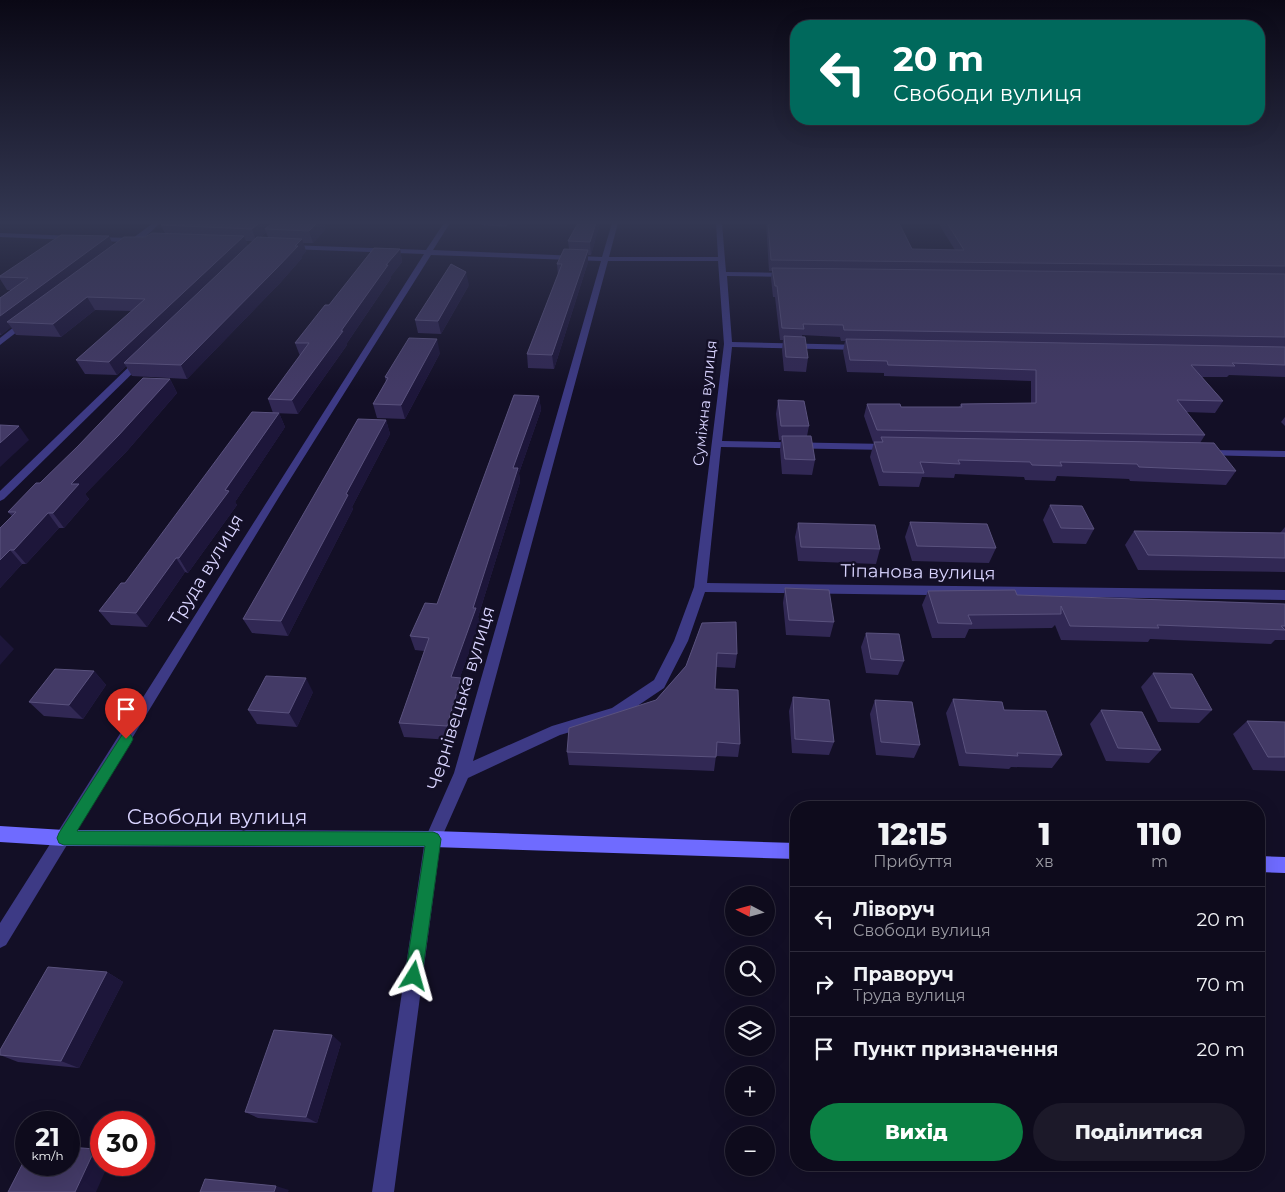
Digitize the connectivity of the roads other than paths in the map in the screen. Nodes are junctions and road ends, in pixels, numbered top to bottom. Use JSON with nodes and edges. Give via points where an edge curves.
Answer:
{"nodes":[{"id":1,"x":411,"y":279,"type":"edge"},
{"id":2,"x":601,"y":279,"type":"edge"},
{"id":3,"x":723,"y":279,"type":"edge"},
{"id":4,"x":32,"y":318,"type":"edge"},
{"id":5,"x":0,"y":342,"type":"edge"},
{"id":6,"x":728,"y":344,"type":"junction"},
{"id":7,"x":867,"y":347,"type":"edge"},
{"id":8,"x":146,"y":354,"type":"edge"},
{"id":9,"x":716,"y":444,"type":"junction"},
{"id":10,"x":896,"y":447,"type":"edge"},
{"id":11,"x":1195,"y":452,"type":"edge"},
{"id":12,"x":1285,"y":454,"type":"edge"},
{"id":13,"x":0,"y":497,"type":"edge"},
{"id":14,"x":700,"y":586,"type":"junction"},
{"id":15,"x":1285,"y":595,"type":"edge"},
{"id":16,"x":462,"y":773,"type":"junction"},
{"id":17,"x":0,"y":834,"type":"edge"},
{"id":18,"x":64,"y":838,"type":"junction"},
{"id":19,"x":433,"y":839,"type":"junction"},
{"id":20,"x":790,"y":851,"type":"edge"},
{"id":21,"x":1265,"y":864,"type":"edge"},
{"id":22,"x":1285,"y":864,"type":"edge"},
{"id":23,"x":0,"y":939,"type":"edge"},
{"id":24,"x":383,"y":1192,"type":"edge"}],
"edges":[{"from":1,"to":18,"type":"street","name":"Труда вулиця"},
{"from":2,"to":16,"type":"street","name":"Чернівецька вулиця"},
{"from":3,"to":6,"type":"street","name":"Суміжна вулиця"},
{"from":4,"to":5,"type":"street"},
{"from":6,"to":7,"type":"street"},
{"from":6,"to":9,"type":"street","name":"Суміжна вулиця"},
{"from":8,"to":13,"type":"street"},
{"from":9,"to":10,"type":"street"},
{"from":9,"to":14,"type":"street","name":"Суміжна вулиця"},
{"from":11,"to":12,"type":"street"},
{"from":14,"to":15,"type":"street","name":"Тіпанова вулиця"},
{"from":14,"to":16,"type":"street","name":"Суміжна вулиця","via":[[681,642],[659,684],[616,713],[557,730]]},
{"from":16,"to":19,"type":"street","name":"Чернівецька вулиця"},
{"from":17,"to":18,"type":"main road","name":"Свободи вулиця"},
{"from":18,"to":19,"type":"main road","name":"Свободи вулиця"},
{"from":18,"to":23,"type":"street","name":"Труда вулиця"},
{"from":19,"to":20,"type":"main road","name":"Свободи вулиця"},
{"from":19,"to":24,"type":"street","name":"Чернівецька вулиця"},
{"from":21,"to":22,"type":"main road"}]}
